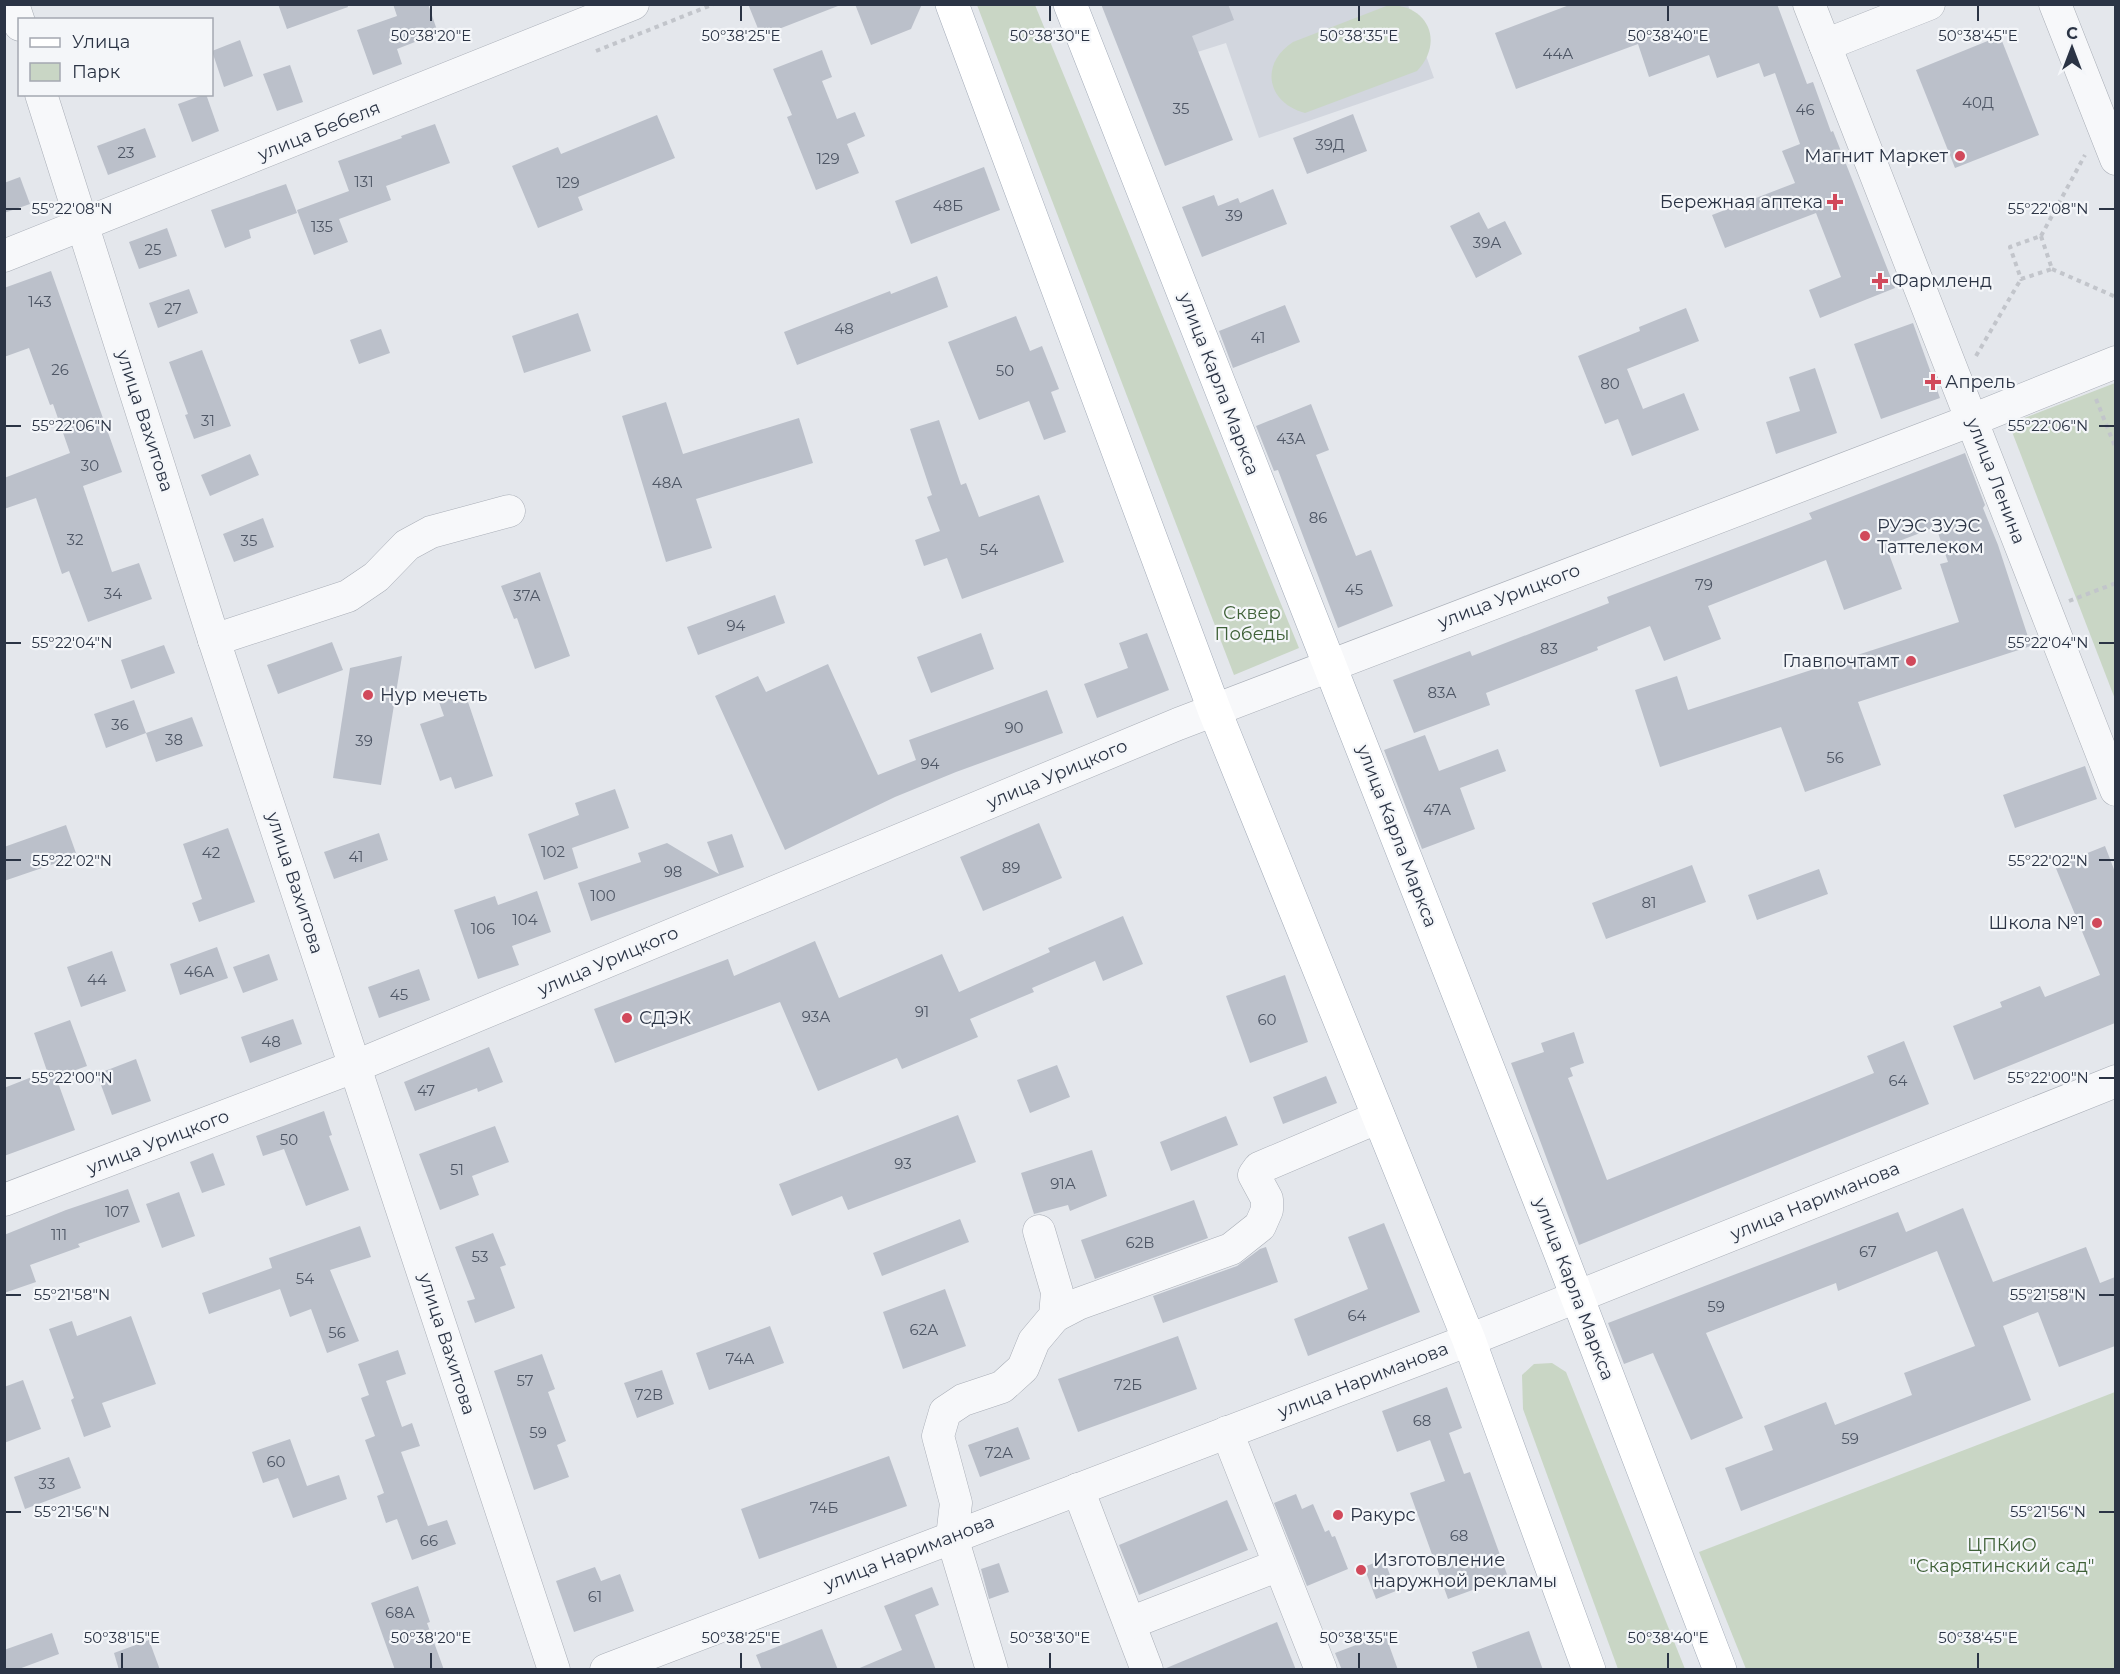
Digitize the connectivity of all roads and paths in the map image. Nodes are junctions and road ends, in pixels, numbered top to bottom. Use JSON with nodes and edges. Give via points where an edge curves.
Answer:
{"nodes":[{"id":1,"x":13,"y":4,"type":"edge"},
{"id":2,"x":633,"y":4,"type":"edge"},
{"id":3,"x":952,"y":4,"type":"edge"},
{"id":4,"x":1070,"y":4,"type":"edge"},
{"id":5,"x":1809,"y":4,"type":"edge"},
{"id":6,"x":1929,"y":4,"type":"edge"},
{"id":7,"x":2055,"y":4,"type":"edge"},
{"id":8,"x":18,"y":18,"type":"edge"},
{"id":9,"x":1825,"y":45,"type":"junction"},
{"id":10,"x":43,"y":96,"type":"edge"},
{"id":11,"x":2102,"y":124,"type":"junction"},
{"id":12,"x":2115,"y":159,"type":"edge"},
{"id":13,"x":83,"y":226,"type":"junction"},
{"id":14,"x":2041,"y":236,"type":"junction"},
{"id":15,"x":4,"y":256,"type":"edge"},
{"id":16,"x":2052,"y":269,"type":"junction"},
{"id":17,"x":2021,"y":279,"type":"junction"},
{"id":18,"x":2115,"y":297,"type":"edge"},
{"id":19,"x":2115,"y":362,"type":"edge"},
{"id":20,"x":1959,"y":386,"type":"junction"},
{"id":21,"x":2096,"y":398,"type":"dead end"},
{"id":22,"x":1972,"y":420,"type":"junction"},
{"id":23,"x":2115,"y":449,"type":"edge"},
{"id":24,"x":509,"y":511,"type":"dead end"},
{"id":25,"x":2115,"y":583,"type":"edge"},
{"id":26,"x":2045,"y":609,"type":"junction"},
{"id":27,"x":214,"y":640,"type":"junction"},
{"id":28,"x":1330,"y":664,"type":"junction"},
{"id":29,"x":1214,"y":709,"type":"junction"},
{"id":30,"x":2115,"y":790,"type":"edge"},
{"id":31,"x":356,"y":1066,"type":"junction"},
{"id":32,"x":2115,"y":1081,"type":"edge"},
{"id":33,"x":1379,"y":1117,"type":"junction"},
{"id":34,"x":4,"y":1200,"type":"edge"},
{"id":35,"x":1039,"y":1232,"type":"dead end"},
{"id":36,"x":1577,"y":1297,"type":"junction"},
{"id":37,"x":1055,"y":1316,"type":"junction"},
{"id":38,"x":1469,"y":1340,"type":"junction"},
{"id":39,"x":1227,"y":1432,"type":"junction"},
{"id":40,"x":1078,"y":1489,"type":"junction"},
{"id":41,"x":952,"y":1537,"type":"junction"},
{"id":42,"x":1280,"y":1565,"type":"junction"},
{"id":43,"x":1130,"y":1623,"type":"junction"},
{"id":44,"x":554,"y":1670,"type":"edge"},
{"id":45,"x":606,"y":1670,"type":"edge"},
{"id":46,"x":992,"y":1670,"type":"edge"},
{"id":47,"x":1147,"y":1670,"type":"edge"},
{"id":48,"x":1321,"y":1670,"type":"edge"},
{"id":49,"x":1589,"y":1670,"type":"edge"},
{"id":50,"x":1720,"y":1670,"type":"edge"}],
"edges":[{"from":1,"to":8,"type":"street"},
{"from":2,"to":13,"type":"street","name":"улица Бебеля"},
{"from":3,"to":29,"type":"main road"},
{"from":4,"to":28,"type":"main road","name":"улица Карла Маркса"},
{"from":5,"to":9,"type":"street","name":"улица Ленина"},
{"from":6,"to":9,"type":"street"},
{"from":7,"to":11,"type":"street"},
{"from":9,"to":20,"type":"street","name":"улица Ленина"},
{"from":10,"to":13,"type":"street","name":"улица Вахитова"},
{"from":11,"to":12,"type":"street"},
{"from":11,"to":14,"type":"path"},
{"from":13,"to":15,"type":"street","name":"улица Бебеля"},
{"from":13,"to":27,"type":"street","name":"улица Вахитова"},
{"from":14,"to":16,"type":"path"},
{"from":14,"to":17,"type":"path","via":[[2010,247]]},
{"from":16,"to":17,"type":"path"},
{"from":16,"to":18,"type":"path"},
{"from":17,"to":20,"type":"path"},
{"from":19,"to":22,"type":"street","name":"улица Урицкого"},
{"from":20,"to":22,"type":"street","name":"улица Ленина"},
{"from":21,"to":23,"type":"path"},
{"from":22,"to":26,"type":"street","name":"улица Ленина"},
{"from":22,"to":28,"type":"street","name":"улица Урицкого"},
{"from":24,"to":27,"type":"street","via":[[431,532],[407,545],[376,577],[348,596]]},
{"from":25,"to":26,"type":"path"},
{"from":26,"to":30,"type":"street","name":"улица Ленина"},
{"from":27,"to":31,"type":"street","name":"улица Вахитова"},
{"from":28,"to":29,"type":"street","name":"улица Урицкого"},
{"from":28,"to":36,"type":"main road","name":"улица Карла Маркса"},
{"from":29,"to":31,"type":"street","name":"улица Урицкого"},
{"from":29,"to":33,"type":"main road"},
{"from":31,"to":34,"type":"street","name":"улица Урицкого"},
{"from":31,"to":44,"type":"street","name":"улица Вахитова"},
{"from":32,"to":36,"type":"street","name":"улица Нариманова"},
{"from":33,"to":37,"type":"street","via":[[1259,1168],[1254,1175],[1268,1199],[1268,1210],[1260,1226],[1231,1249],[1078,1304]]},
{"from":33,"to":38,"type":"main road"},
{"from":35,"to":37,"type":"street","via":[[1057,1292]]},
{"from":36,"to":38,"type":"street","name":"улица Нариманова"},
{"from":36,"to":50,"type":"main road","name":"улица Карла Маркса"},
{"from":37,"to":41,"type":"street","via":[[1034,1341],[1023,1368],[1002,1387],[963,1400],[945,1412],[938,1436],[956,1503]]},
{"from":38,"to":39,"type":"street","name":"улица Нариманова"},
{"from":38,"to":49,"type":"main road"},
{"from":39,"to":40,"type":"street","name":"улица Нариманова"},
{"from":39,"to":42,"type":"street"},
{"from":40,"to":41,"type":"street","name":"улица Нариманова"},
{"from":40,"to":43,"type":"street"},
{"from":41,"to":45,"type":"street","name":"улица Нариманова"},
{"from":41,"to":46,"type":"street"},
{"from":42,"to":43,"type":"street"},
{"from":42,"to":48,"type":"street"},
{"from":43,"to":47,"type":"street"}]}
